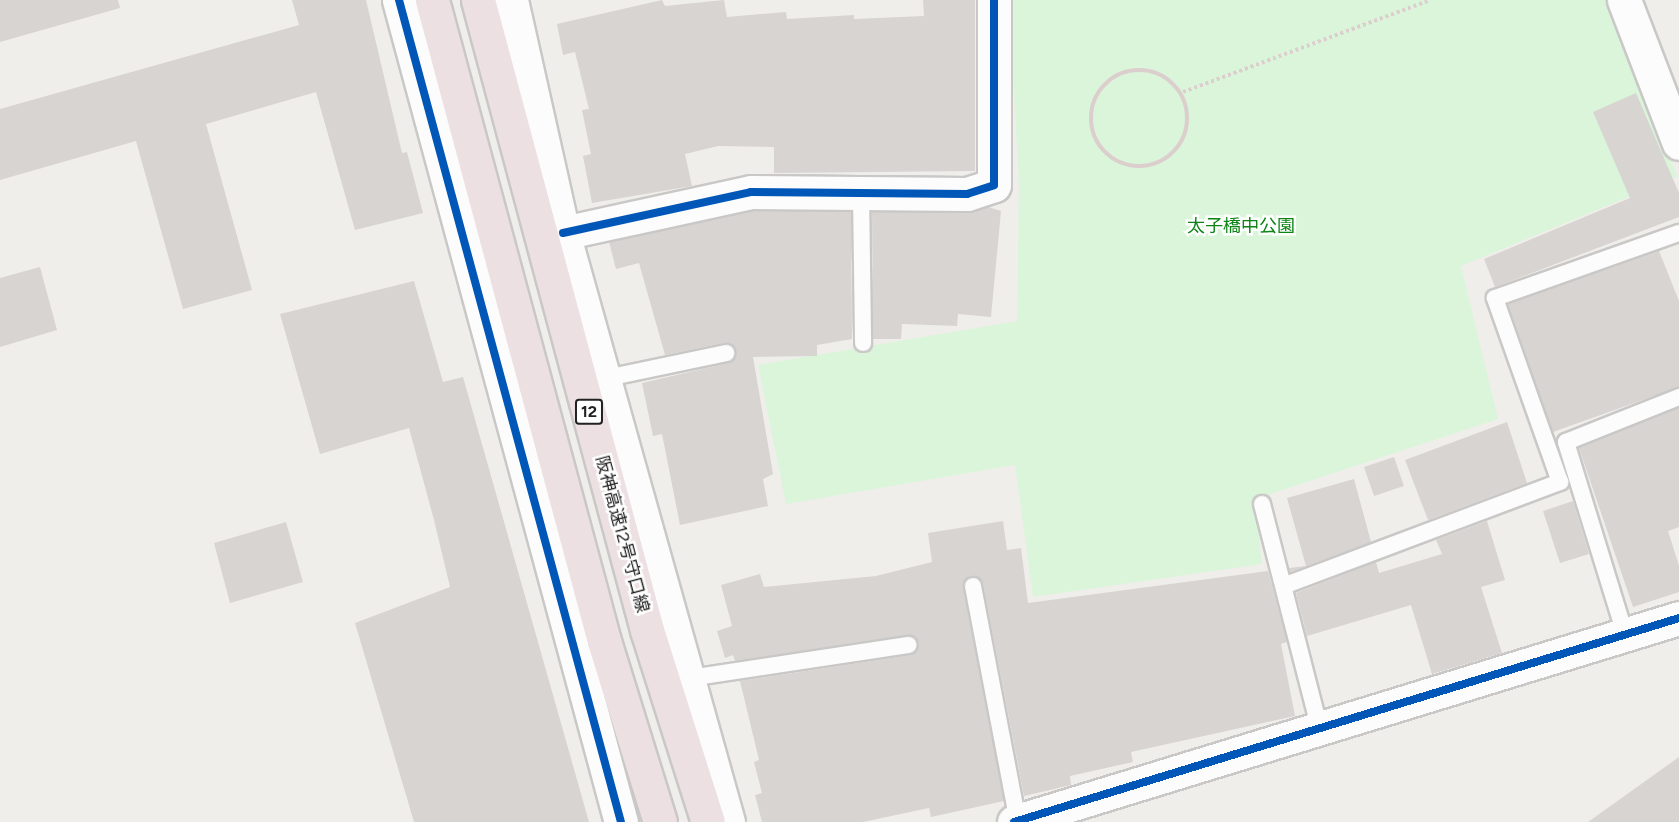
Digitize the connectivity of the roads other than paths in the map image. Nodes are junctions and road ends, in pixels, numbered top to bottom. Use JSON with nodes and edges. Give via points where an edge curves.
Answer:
{"nodes":[{"id":1,"x":399,"y":0,"type":"edge"},
{"id":2,"x":432,"y":0,"type":"edge"},
{"id":3,"x":478,"y":0,"type":"edge"},
{"id":4,"x":511,"y":0,"type":"edge"},
{"id":5,"x":994,"y":0,"type":"edge"},
{"id":6,"x":1624,"y":0,"type":"edge"},
{"id":7,"x":1679,"y":143,"type":"edge"},
{"id":8,"x":861,"y":193,"type":"junction"},
{"id":9,"x":563,"y":233,"type":"junction"},
{"id":10,"x":1679,"y":233,"type":"edge"},
{"id":11,"x":863,"y":343,"type":"dead end"},
{"id":12,"x":726,"y":353,"type":"dead end"},
{"id":13,"x":602,"y":379,"type":"junction"},
{"id":14,"x":1679,"y":398,"type":"edge"},
{"id":15,"x":1576,"y":476,"type":"junction"},
{"id":16,"x":1560,"y":482,"type":"junction"},
{"id":17,"x":1262,"y":504,"type":"dead end"},
{"id":18,"x":1286,"y":585,"type":"junction"},
{"id":19,"x":973,"y":586,"type":"dead end"},
{"id":20,"x":1679,"y":618,"type":"edge"},
{"id":21,"x":1625,"y":634,"type":"junction"},
{"id":22,"x":909,"y":645,"type":"dead end"},
{"id":23,"x":690,"y":678,"type":"junction"},
{"id":24,"x":1320,"y":730,"type":"junction"},
{"id":25,"x":1016,"y":821,"type":"edge"},
{"id":26,"x":621,"y":822,"type":"edge"},
{"id":27,"x":660,"y":822,"type":"edge"},
{"id":28,"x":708,"y":822,"type":"edge"},
{"id":29,"x":728,"y":822,"type":"edge"}],
"edges":[{"from":1,"to":26,"type":"street"},
{"from":2,"to":27,"type":"highway","via":[[604,641]]},
{"from":3,"to":28,"type":"highway","name":"阪神高速12号守口線","number":"12","via":[[648,630]]},
{"from":4,"to":9,"type":"street"},
{"from":5,"to":8,"type":"street","via":[[994,185],[967,194]]},
{"from":6,"to":7,"type":"street"},
{"from":8,"to":9,"type":"street","via":[[751,192]]},
{"from":8,"to":11,"type":"lane"},
{"from":9,"to":13,"type":"street"},
{"from":10,"to":16,"type":"lane","via":[[1495,298]]},
{"from":12,"to":13,"type":"lane"},
{"from":13,"to":23,"type":"street"},
{"from":14,"to":15,"type":"lane","via":[[1566,442]]},
{"from":15,"to":16,"type":"lane"},
{"from":15,"to":21,"type":"lane"},
{"from":16,"to":18,"type":"lane"},
{"from":17,"to":18,"type":"lane"},
{"from":18,"to":24,"type":"lane"},
{"from":19,"to":25,"type":"lane"},
{"from":20,"to":21,"type":"street"},
{"from":21,"to":24,"type":"street"},
{"from":22,"to":23,"type":"lane"},
{"from":23,"to":29,"type":"street"},
{"from":24,"to":25,"type":"street"}]}
